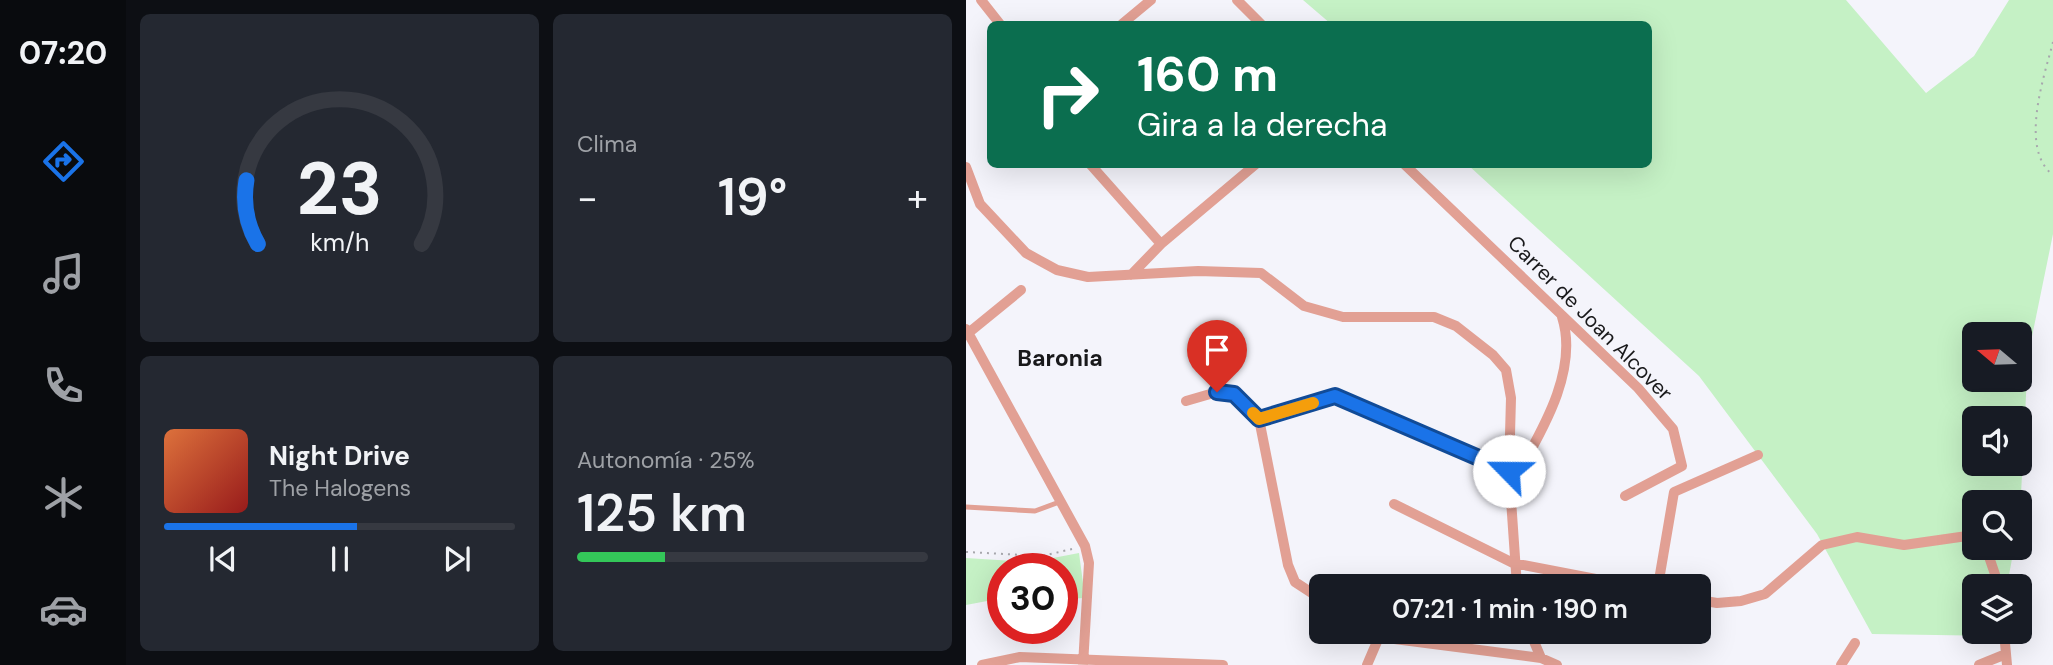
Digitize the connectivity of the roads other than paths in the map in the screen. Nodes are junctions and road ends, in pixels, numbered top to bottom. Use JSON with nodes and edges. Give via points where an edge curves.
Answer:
{"nodes":[{"id":1,"x":981,"y":0,"type":"edge"},
{"id":2,"x":1152,"y":0,"type":"edge"},
{"id":3,"x":1237,"y":0,"type":"edge"},
{"id":4,"x":998,"y":21,"type":"edge"},
{"id":5,"x":1126,"y":21,"type":"edge"},
{"id":6,"x":1258,"y":21,"type":"edge"},
{"id":7,"x":966,"y":167,"type":"edge"},
{"id":8,"x":1094,"y":168,"type":"edge"},
{"id":9,"x":1251,"y":168,"type":"edge"},
{"id":10,"x":1408,"y":168,"type":"edge"},
{"id":11,"x":1161,"y":244,"type":"junction"},
{"id":12,"x":1131,"y":275,"type":"junction"},
{"id":13,"x":1021,"y":290,"type":"dead end"},
{"id":14,"x":1561,"y":314,"type":"junction"},
{"id":15,"x":967,"y":333,"type":"edge"},
{"id":16,"x":1186,"y":401,"type":"dead end"},
{"id":17,"x":1259,"y":419,"type":"junction"},
{"id":18,"x":1758,"y":455,"type":"dead end"},
{"id":19,"x":1509,"y":471,"type":"junction"},
{"id":20,"x":1625,"y":496,"type":"dead end"},
{"id":21,"x":1063,"y":501,"type":"junction"},
{"id":22,"x":1394,"y":504,"type":"dead end"},
{"id":23,"x":966,"y":507,"type":"edge"},
{"id":24,"x":1962,"y":537,"type":"edge"},
{"id":25,"x":1513,"y":563,"type":"junction"},
{"id":26,"x":1515,"y":574,"type":"edge"},
{"id":27,"x":1570,"y":574,"type":"edge"},
{"id":28,"x":1660,"y":574,"type":"edge"},
{"id":29,"x":1309,"y":591,"type":"edge"},
{"id":30,"x":1711,"y":602,"type":"edge"},
{"id":31,"x":1855,"y":643,"type":"dead end"},
{"id":32,"x":1373,"y":644,"type":"edge"},
{"id":33,"x":1443,"y":644,"type":"edge"},
{"id":34,"x":1535,"y":644,"type":"edge"},
{"id":35,"x":1541,"y":657,"type":"junction"},
{"id":36,"x":2006,"y":659,"type":"edge"},
{"id":37,"x":1019,"y":661,"type":"edge"},
{"id":38,"x":1084,"y":663,"type":"edge"},
{"id":39,"x":982,"y":665,"type":"edge"},
{"id":40,"x":1223,"y":665,"type":"edge"},
{"id":41,"x":1367,"y":665,"type":"edge"},
{"id":42,"x":1557,"y":665,"type":"edge"},
{"id":43,"x":1841,"y":665,"type":"edge"},
{"id":44,"x":1979,"y":665,"type":"edge"}],
"edges":[{"from":1,"to":4,"type":"street"},
{"from":2,"to":5,"type":"street"},
{"from":3,"to":6,"type":"street"},
{"from":7,"to":12,"type":"street","via":[[980,204],[1026,253],[1057,270],[1088,277]]},
{"from":8,"to":11,"type":"street"},
{"from":9,"to":11,"type":"street"},
{"from":10,"to":14,"type":"street","name":"Carrer de Joan Alcover"},
{"from":11,"to":12,"type":"street"},
{"from":12,"to":19,"type":"street","via":[[1261,273],[1304,306],[1343,317],[1434,317],[1456,326],[1506,370],[1511,397]]},
{"from":13,"to":15,"type":"street"},
{"from":14,"to":19,"type":"street","via":[[1566,331],[1554,402],[1522,466]]},
{"from":14,"to":20,"type":"street","name":"Carrer de Joan Alcover","via":[[1638,388],[1673,429],[1682,466]]},
{"from":15,"to":21,"type":"street"},
{"from":16,"to":17,"type":"street","via":[[1217,392],[1234,394]]},
{"from":17,"to":19,"type":"street","via":[[1335,396]]},
{"from":17,"to":29,"type":"street","via":[[1288,565],[1295,582]]},
{"from":18,"to":28,"type":"street","via":[[1674,492]]},
{"from":19,"to":25,"type":"street"},
{"from":21,"to":23,"type":"lane","via":[[1035,511]]},
{"from":21,"to":38,"type":"street","via":[[1089,563]]},
{"from":22,"to":25,"type":"street"},
{"from":24,"to":30,"type":"street","via":[[1905,545],[1857,537],[1822,545],[1765,594]]},
{"from":25,"to":26,"type":"street"},
{"from":25,"to":27,"type":"street"},
{"from":31,"to":43,"type":"street"},
{"from":32,"to":41,"type":"street"},
{"from":33,"to":35,"type":"street"},
{"from":34,"to":35,"type":"street"},
{"from":35,"to":42,"type":"street"},
{"from":36,"to":44,"type":"street"},
{"from":37,"to":38,"type":"street"},
{"from":37,"to":39,"type":"street"},
{"from":38,"to":40,"type":"street"}]}
